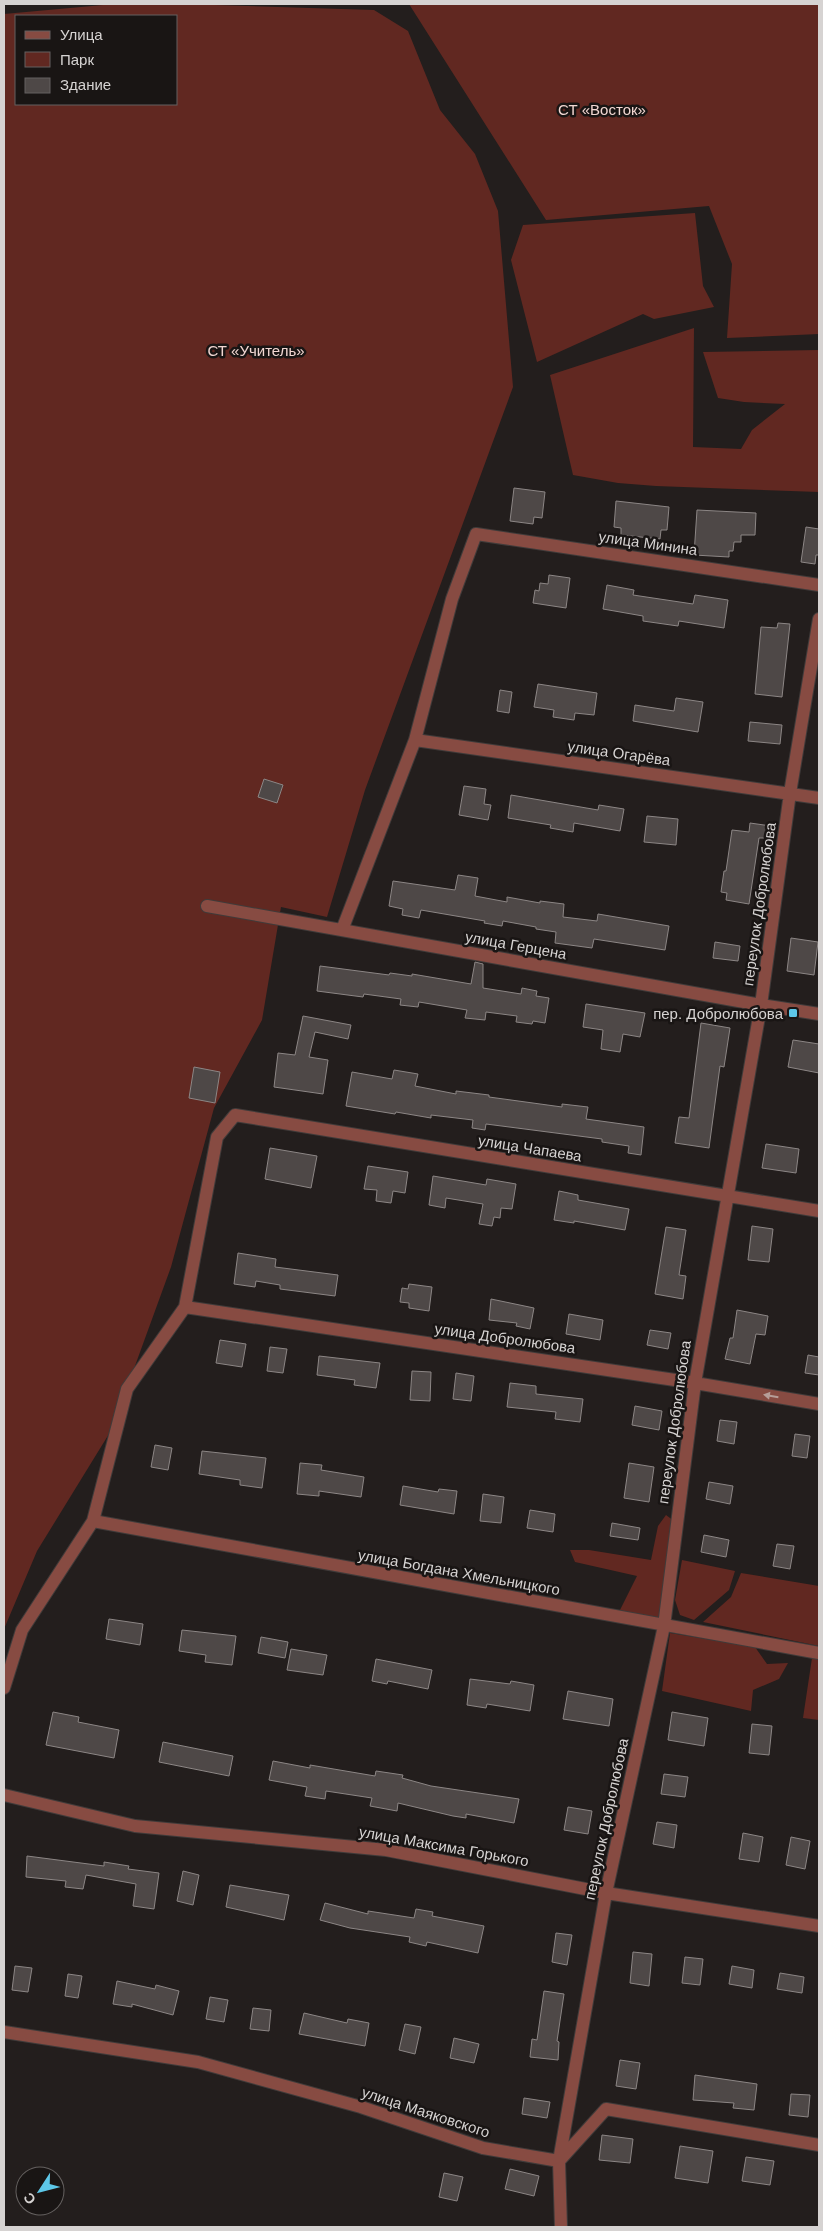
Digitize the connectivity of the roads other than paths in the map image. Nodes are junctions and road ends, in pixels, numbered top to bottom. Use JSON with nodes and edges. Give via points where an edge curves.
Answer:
{"nodes":[{"id":1,"x":819,"y":585,"type":"edge"},
{"id":2,"x":819,"y":619,"type":"edge"},
{"id":3,"x":415,"y":740,"type":"junction"},
{"id":4,"x":790,"y":794,"type":"junction"},
{"id":5,"x":819,"y":798,"type":"edge"},
{"id":6,"x":207,"y":906,"type":"dead end"},
{"id":7,"x":342,"y":930,"type":"junction"},
{"id":8,"x":761,"y":1005,"type":"junction"},
{"id":9,"x":819,"y":1014,"type":"edge"},
{"id":10,"x":726,"y":1197,"type":"junction"},
{"id":11,"x":819,"y":1211,"type":"edge"},
{"id":12,"x":185,"y":1307,"type":"junction"},
{"id":13,"x":694,"y":1383,"type":"junction"},
{"id":14,"x":819,"y":1404,"type":"edge"},
{"id":15,"x":92,"y":1521,"type":"junction"},
{"id":16,"x":664,"y":1626,"type":"junction"},
{"id":17,"x":819,"y":1653,"type":"edge"},
{"id":18,"x":4,"y":1688,"type":"edge"},
{"id":19,"x":4,"y":1795,"type":"edge"},
{"id":20,"x":606,"y":1893,"type":"junction"},
{"id":21,"x":819,"y":1926,"type":"edge"},
{"id":22,"x":4,"y":2032,"type":"edge"},
{"id":23,"x":819,"y":2145,"type":"edge"},
{"id":24,"x":559,"y":2162,"type":"junction"},
{"id":25,"x":561,"y":2227,"type":"edge"}],
"edges":[{"from":1,"to":3,"type":"street","name":"улица Минина","via":[[476,534],[452,599]]},
{"from":2,"to":4,"type":"street","name":"переулок Добролюбова"},
{"from":3,"to":4,"type":"street","name":"улица Огарёва"},
{"from":3,"to":7,"type":"street"},
{"from":4,"to":5,"type":"street","name":"улица Огарёва"},
{"from":4,"to":8,"type":"street","name":"переулок Добролюбова"},
{"from":6,"to":7,"type":"street","name":"улица Герцена"},
{"from":7,"to":8,"type":"street","name":"улица Герцена"},
{"from":8,"to":9,"type":"street","name":"улица Герцена"},
{"from":8,"to":10,"type":"street","name":"переулок Добролюбова"},
{"from":10,"to":11,"type":"street","name":"улица Чапаева"},
{"from":10,"to":12,"type":"street","name":"улица Чапаева","via":[[235,1115],[218,1137]]},
{"from":10,"to":13,"type":"street","name":"переулок Добролюбова"},
{"from":12,"to":13,"type":"street","name":"улица Добролюбова"},
{"from":12,"to":15,"type":"street","via":[[126,1389]]},
{"from":14,"to":13,"type":"street","name":"улица Добролюбова","one_way":true},
{"from":13,"to":16,"type":"street","name":"переулок Добролюбова"},
{"from":15,"to":16,"type":"street","name":"улица Богдана Хмельницкого"},
{"from":15,"to":18,"type":"street","via":[[22,1630]]},
{"from":16,"to":17,"type":"street","name":"улица Богдана Хмельницкого"},
{"from":16,"to":20,"type":"street","name":"переулок Добролюбова"},
{"from":19,"to":20,"type":"street","name":"улица Максима Горького","via":[[135,1826],[386,1850]]},
{"from":20,"to":21,"type":"street","name":"улица Максима Горького"},
{"from":20,"to":24,"type":"street","name":"переулок Добролюбова"},
{"from":22,"to":24,"type":"street","name":"улица Маяковского","via":[[198,2062],[361,2108],[483,2148]]},
{"from":23,"to":24,"type":"street","via":[[606,2109]]},
{"from":24,"to":25,"type":"street","name":"переулок Добролюбова"}]}
